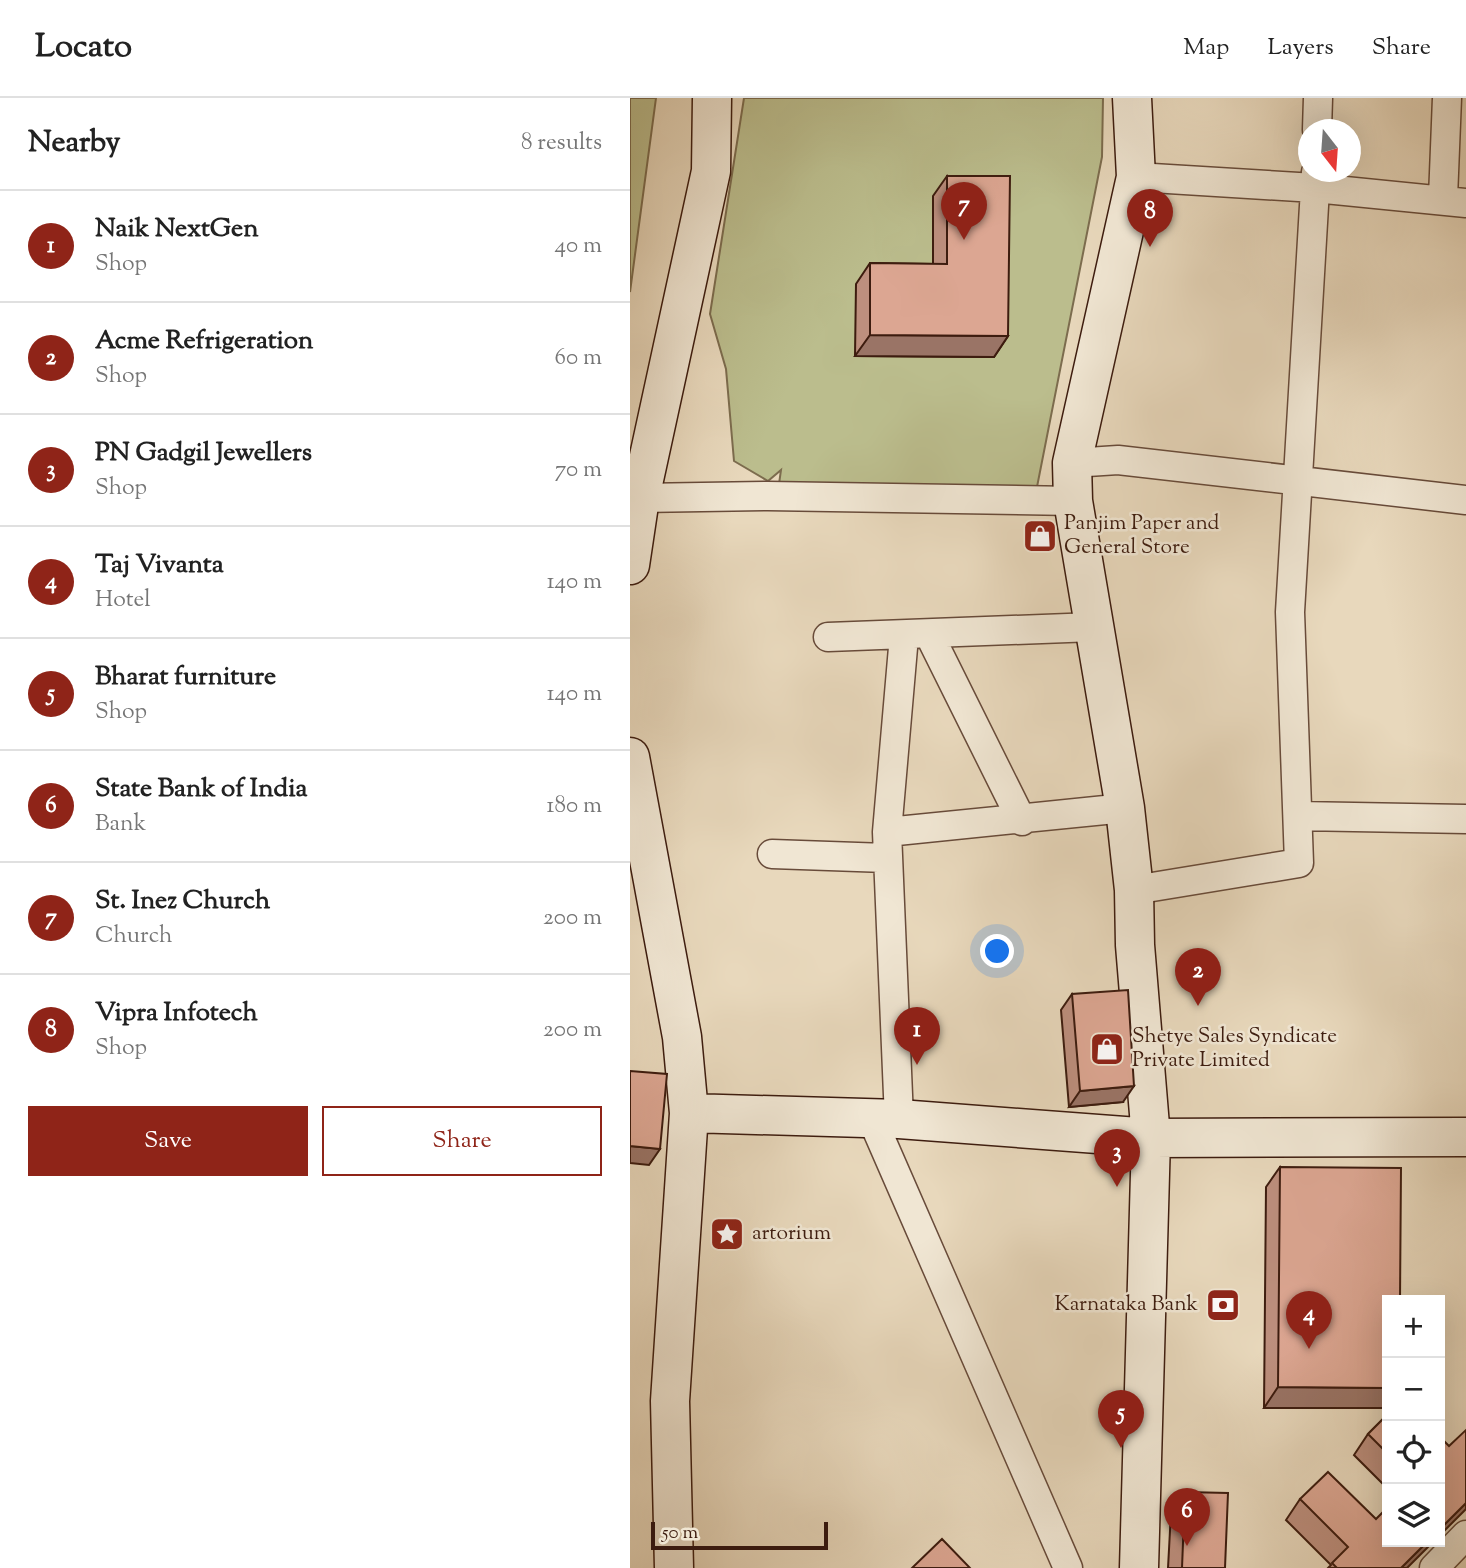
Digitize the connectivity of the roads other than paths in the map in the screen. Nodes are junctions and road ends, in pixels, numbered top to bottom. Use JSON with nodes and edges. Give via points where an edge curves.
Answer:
{"nodes":[{"id":1,"x":712,"y":98,"type":"edge"},
{"id":2,"x":1132,"y":98,"type":"edge"},
{"id":3,"x":1318,"y":98,"type":"edge"},
{"id":4,"x":1447,"y":98,"type":"edge"},
{"id":5,"x":1317,"y":119,"type":"edge"},
{"id":6,"x":1136,"y":177,"type":"junction"},
{"id":7,"x":1298,"y":180,"type":"edge"},
{"id":8,"x":1316,"y":182,"type":"edge"},
{"id":9,"x":1330,"y":182,"type":"edge"},
{"id":10,"x":1454,"y":200,"type":"edge"},
{"id":11,"x":1072,"y":463,"type":"junction"},
{"id":12,"x":1297,"y":481,"type":"junction"},
{"id":13,"x":640,"y":498,"type":"junction"},
{"id":14,"x":1466,"y":500,"type":"edge"},
{"id":15,"x":1073,"y":501,"type":"junction"},
{"id":16,"x":630,"y":565,"type":"edge"},
{"id":17,"x":1094,"y":627,"type":"junction"},
{"id":18,"x":917,"y":636,"type":"junction"},
{"id":19,"x":828,"y":637,"type":"dead end"},
{"id":20,"x":630,"y":757,"type":"edge"},
{"id":21,"x":1125,"y":808,"type":"junction"},
{"id":22,"x":1298,"y":816,"type":"junction"},
{"id":23,"x":1466,"y":819,"type":"edge"},
{"id":24,"x":1022,"y":821,"type":"junction"},
{"id":25,"x":886,"y":845,"type":"junction"},
{"id":26,"x":772,"y":854,"type":"dead end"},
{"id":27,"x":1134,"y":890,"type":"junction"},
{"id":28,"x":689,"y":1114,"type":"junction"},
{"id":29,"x":886,"y":1119,"type":"junction"},
{"id":30,"x":1466,"y":1137,"type":"edge"},
{"id":31,"x":1151,"y":1138,"type":"junction"},
{"id":32,"x":1466,"y":1535,"type":"edge"},
{"id":33,"x":674,"y":1568,"type":"edge"},
{"id":34,"x":1068,"y":1568,"type":"edge"},
{"id":35,"x":1139,"y":1568,"type":"edge"},
{"id":36,"x":1434,"y":1568,"type":"edge"}],
"edges":[{"from":1,"to":13,"type":"main road","via":[[711,172]]},
{"from":2,"to":6,"type":"main road"},
{"from":3,"to":5,"type":"street"},
{"from":4,"to":10,"type":"street"},
{"from":6,"to":7,"type":"street"},
{"from":6,"to":11,"type":"main road"},
{"from":8,"to":12,"type":"street"},
{"from":9,"to":10,"type":"street"},
{"from":11,"to":12,"type":"street","via":[[1118,460]]},
{"from":11,"to":15,"type":"main road"},
{"from":12,"to":14,"type":"street"},
{"from":12,"to":22,"type":"street","via":[[1290,611]]},
{"from":13,"to":15,"type":"street"},
{"from":13,"to":16,"type":"main road"},
{"from":15,"to":17,"type":"main road"},
{"from":17,"to":18,"type":"street"},
{"from":17,"to":21,"type":"main road"},
{"from":18,"to":19,"type":"street"},
{"from":18,"to":24,"type":"street"},
{"from":18,"to":25,"type":"street"},
{"from":20,"to":28,"type":"main road","via":[[682,1037]]},
{"from":21,"to":24,"type":"street"},
{"from":21,"to":27,"type":"main road"},
{"from":22,"to":23,"type":"street"},
{"from":22,"to":27,"type":"street","via":[[1299,863]]},
{"from":24,"to":25,"type":"street"},
{"from":25,"to":26,"type":"street"},
{"from":25,"to":29,"type":"street"},
{"from":27,"to":31,"type":"main road"},
{"from":28,"to":29,"type":"main road"},
{"from":28,"to":33,"type":"main road","via":[[670,1401]]},
{"from":29,"to":31,"type":"main road"},
{"from":29,"to":34,"type":"street"},
{"from":30,"to":31,"type":"main road"},
{"from":31,"to":35,"type":"main road"},
{"from":32,"to":36,"type":"street"}]}
